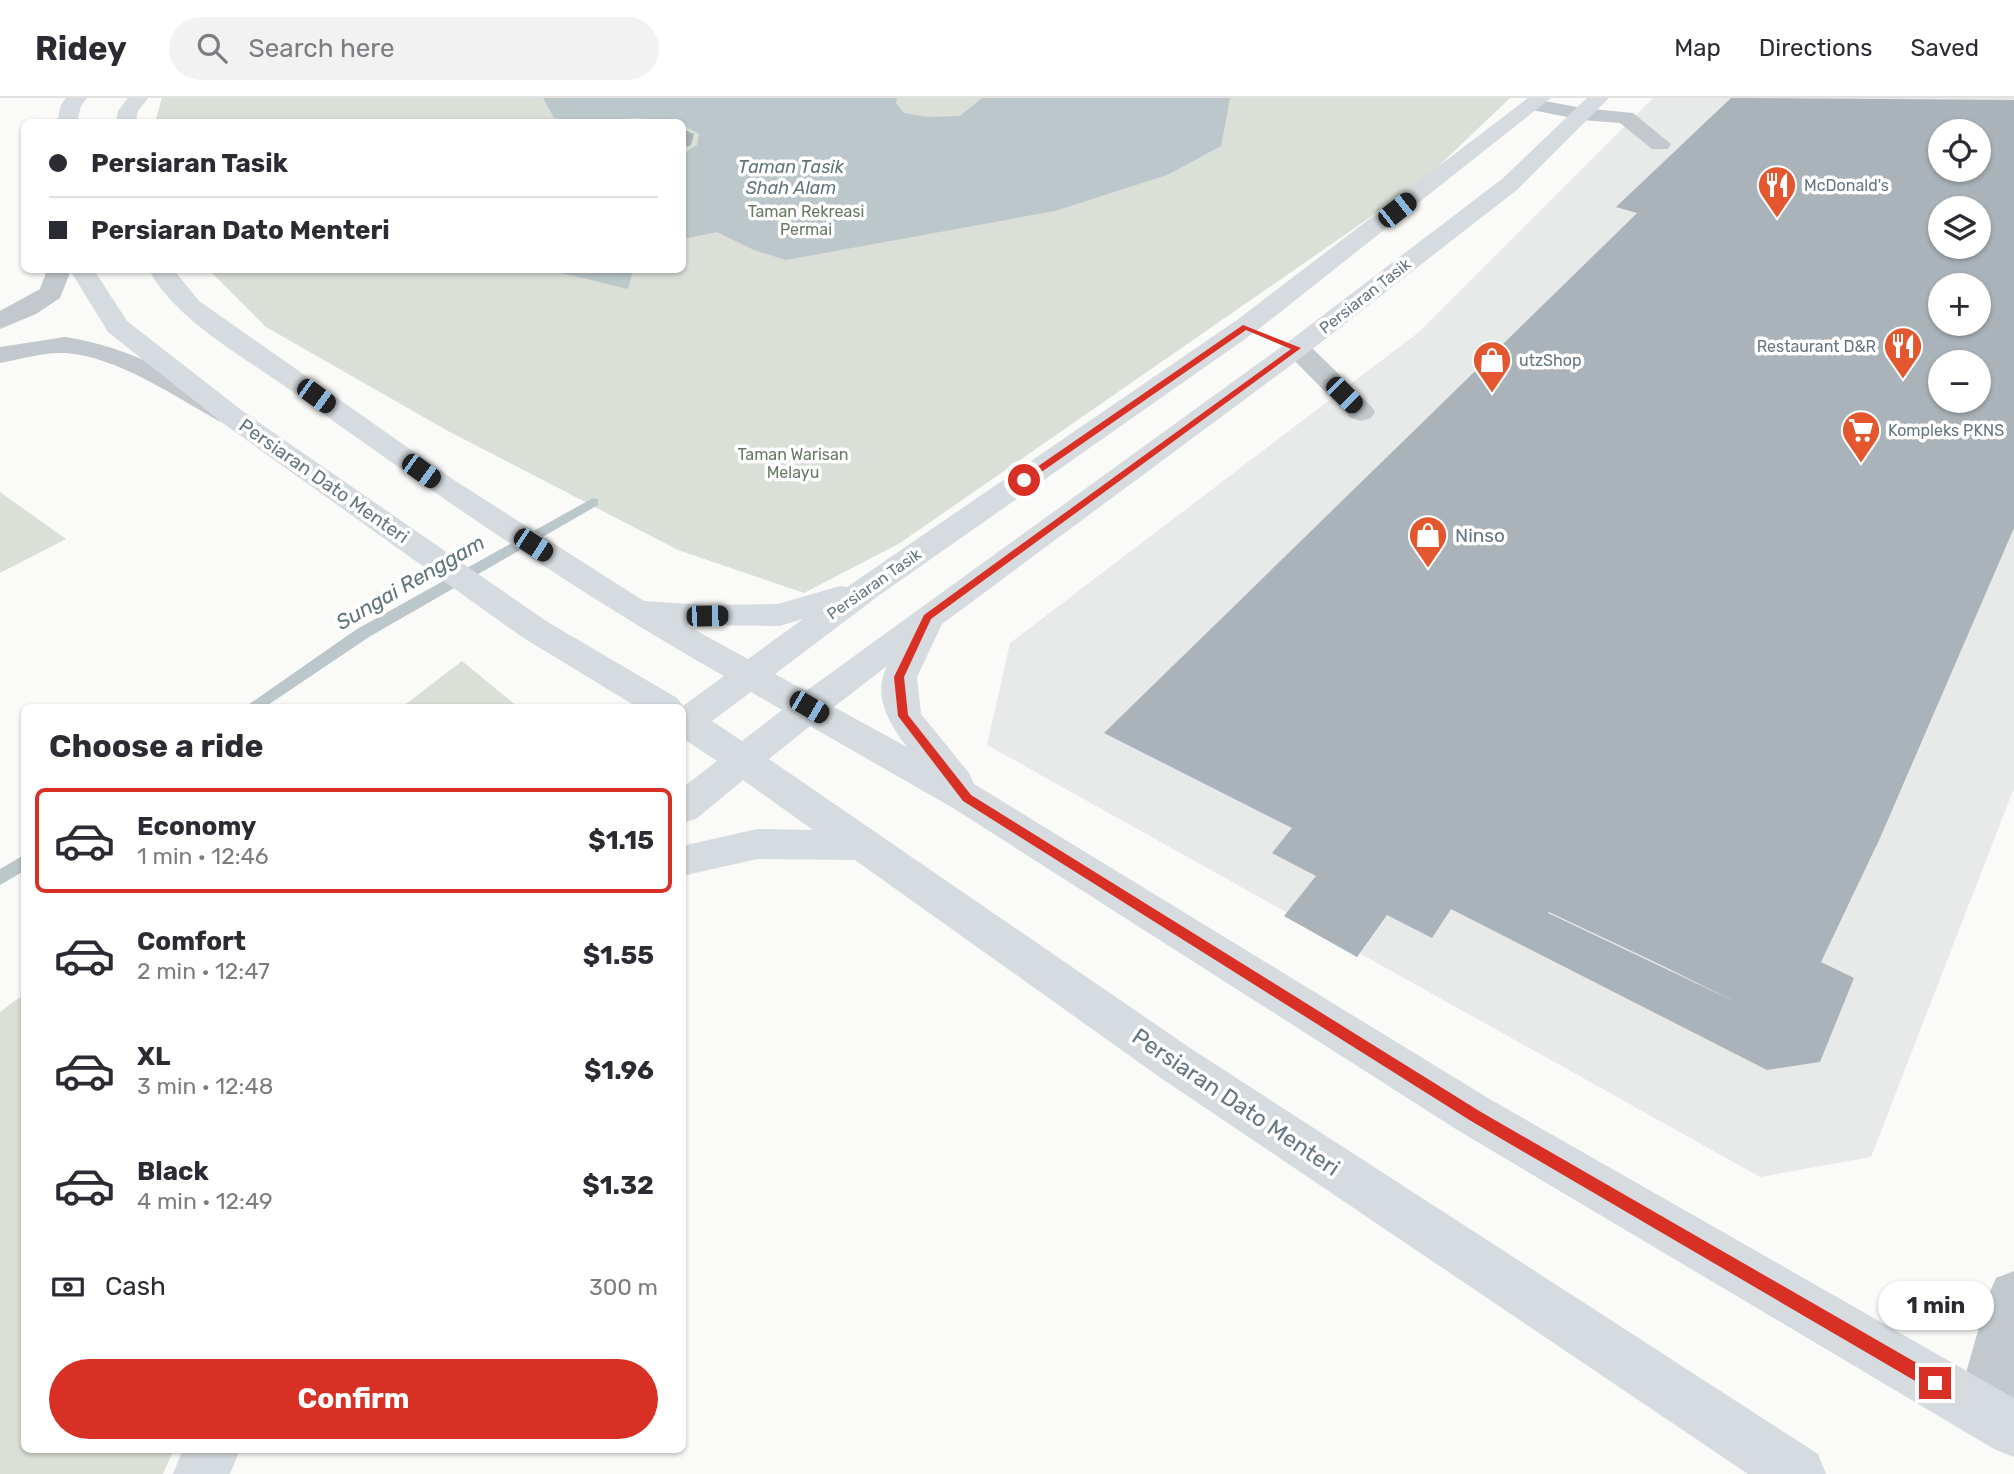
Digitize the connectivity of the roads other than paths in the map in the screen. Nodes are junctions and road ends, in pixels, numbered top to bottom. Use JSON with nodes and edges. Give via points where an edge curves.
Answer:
{"nodes":[{"id":1,"x":77,"y":98,"type":"edge"},
{"id":2,"x":138,"y":98,"type":"edge"},
{"id":3,"x":1537,"y":102,"type":"edge"},
{"id":4,"x":1590,"y":106,"type":"edge"},
{"id":5,"x":1628,"y":107,"type":"edge"},
{"id":6,"x":67,"y":119,"type":"edge"},
{"id":7,"x":127,"y":119,"type":"edge"},
{"id":8,"x":1660,"y":144,"type":"dead end"},
{"id":9,"x":58,"y":273,"type":"edge"},
{"id":10,"x":84,"y":273,"type":"edge"},
{"id":11,"x":168,"y":273,"type":"edge"},
{"id":12,"x":0,"y":321,"type":"edge"},
{"id":13,"x":1246,"y":327,"type":"junction"},
{"id":14,"x":1297,"y":348,"type":"junction"},
{"id":15,"x":0,"y":355,"type":"edge"},
{"id":16,"x":1361,"y":412,"type":"dead end"},
{"id":17,"x":234,"y":418,"type":"junction"},
{"id":18,"x":869,"y":587,"type":"junction"},
{"id":19,"x":635,"y":611,"type":"junction"},
{"id":20,"x":927,"y":618,"type":"junction"},
{"id":21,"x":751,"y":674,"type":"junction"},
{"id":22,"x":656,"y":704,"type":"edge"},
{"id":23,"x":809,"y":707,"type":"junction"},
{"id":24,"x":686,"y":714,"type":"edge"},
{"id":25,"x":686,"y":722,"type":"edge"},
{"id":26,"x":743,"y":759,"type":"junction"},
{"id":27,"x":967,"y":798,"type":"junction"},
{"id":28,"x":686,"y":806,"type":"edge"},
{"id":29,"x":864,"y":845,"type":"junction"},
{"id":30,"x":686,"y":860,"type":"edge"},
{"id":31,"x":2014,"y":1296,"type":"edge"},
{"id":32,"x":1999,"y":1420,"type":"edge"},
{"id":33,"x":210,"y":1453,"type":"edge"},
{"id":34,"x":201,"y":1474,"type":"edge"},
{"id":35,"x":1798,"y":1474,"type":"edge"}],
"edges":[{"from":1,"to":6,"type":"main road"},
{"from":2,"to":7,"type":"main road"},
{"from":3,"to":4,"type":"street"},
{"from":3,"to":13,"type":"main road","name":"Persiaran Tasik"},
{"from":4,"to":5,"type":"street"},
{"from":4,"to":14,"type":"main road","name":"Persiaran Tasik","via":[[1510,184]]},
{"from":5,"to":8,"type":"street"},
{"from":9,"to":12,"type":"street","via":[[51,293]]},
{"from":10,"to":17,"type":"main road","name":"Persiaran Dato Menteri","via":[[117,326]]},
{"from":11,"to":19,"type":"main road","via":[[190,306],[443,486]]},
{"from":13,"to":14,"type":"main road"},
{"from":13,"to":18,"type":"main road","name":"Persiaran Tasik"},
{"from":14,"to":16,"type":"street"},
{"from":14,"to":20,"type":"main road","name":"Persiaran Tasik"},
{"from":15,"to":17,"type":"street","via":[[65,345],[80,348],[128,362]]},
{"from":17,"to":22,"type":"main road","name":"Persiaran Dato Menteri","via":[[534,628]]},
{"from":18,"to":19,"type":"main road","via":[[780,615]]},
{"from":18,"to":21,"type":"main road","name":"Persiaran Tasik"},
{"from":19,"to":21,"type":"main road"},
{"from":20,"to":23,"type":"main road","name":"Persiaran Tasik"},
{"from":20,"to":27,"type":"main road","via":[[899,677],[903,716]]},
{"from":21,"to":23,"type":"main road"},
{"from":21,"to":24,"type":"main road","name":"Persiaran Tasik"},
{"from":23,"to":26,"type":"main road","name":"Persiaran Tasik"},
{"from":23,"to":27,"type":"main road"},
{"from":25,"to":26,"type":"main road","name":"Persiaran Dato Menteri"},
{"from":26,"to":28,"type":"main road","name":"Persiaran Tasik"},
{"from":26,"to":29,"type":"main road","name":"Persiaran Dato Menteri"},
{"from":27,"to":32,"type":"main road","via":[[1476,1116]]},
{"from":29,"to":30,"type":"main road","via":[[757,844]]},
{"from":29,"to":35,"type":"main road","name":"Persiaran Dato Menteri","via":[[1186,1070]]},
{"from":31,"to":32,"type":"street"},
{"from":33,"to":34,"type":"main road"}]}
